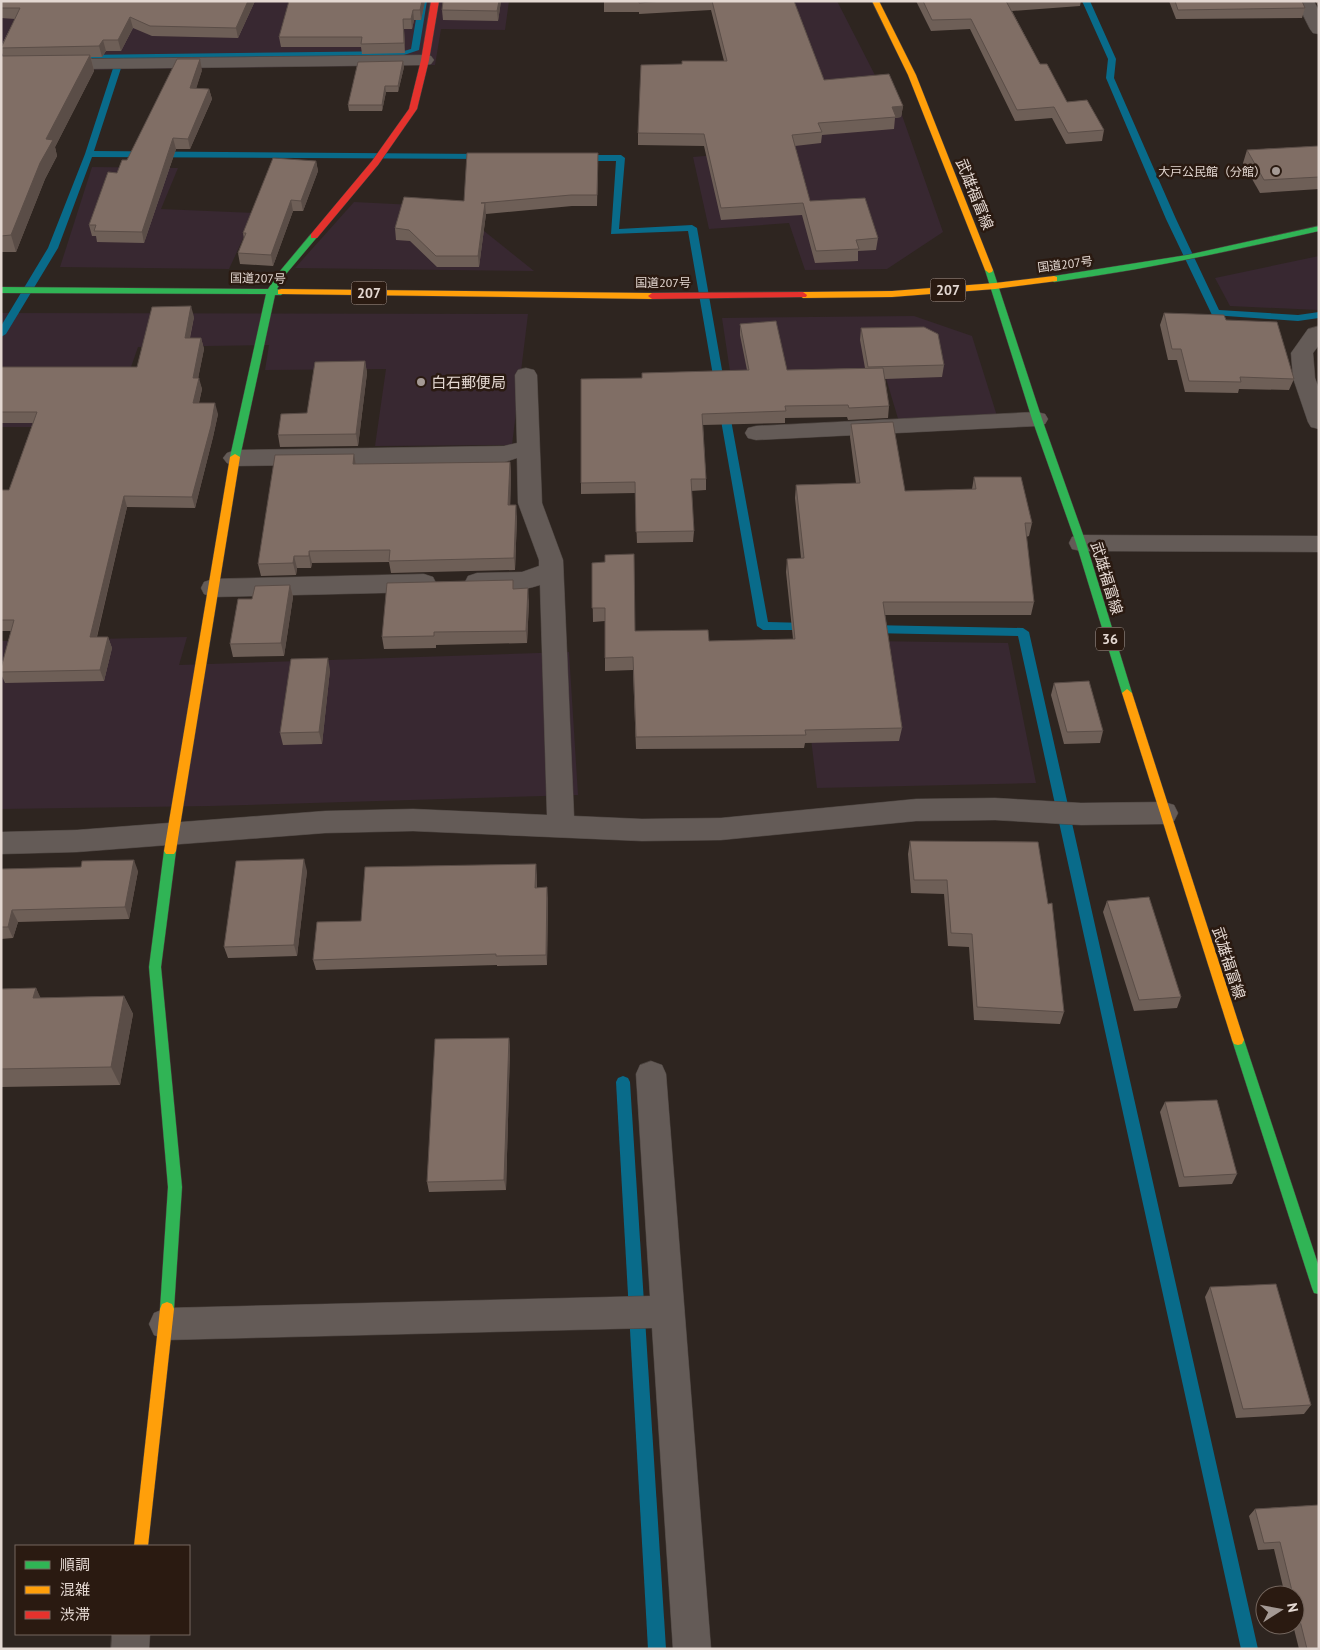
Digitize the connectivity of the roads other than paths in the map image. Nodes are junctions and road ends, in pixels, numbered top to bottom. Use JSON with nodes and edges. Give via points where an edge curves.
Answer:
{"nodes":[{"id":1,"x":435,"y":1,"type":"edge"},
{"id":2,"x":875,"y":1,"type":"edge"},
{"id":3,"x":1305,"y":1,"type":"edge"},
{"id":4,"x":1319,"y":28,"type":"edge"},
{"id":5,"x":425,"y":60,"type":"junction"},
{"id":6,"x":1,"y":66,"type":"edge"},
{"id":7,"x":1319,"y":228,"type":"edge"},
{"id":8,"x":996,"y":286,"type":"junction"},
{"id":9,"x":1,"y":290,"type":"edge"},
{"id":10,"x":271,"y":292,"type":"junction"},
{"id":11,"x":1319,"y":333,"type":"edge"},
{"id":12,"x":526,"y":375,"type":"dead end"},
{"id":13,"x":1038,"y":420,"type":"junction"},
{"id":14,"x":1319,"y":422,"type":"edge"},
{"id":15,"x":756,"y":433,"type":"dead end"},
{"id":16,"x":528,"y":447,"type":"junction"},
{"id":17,"x":235,"y":458,"type":"junction"},
{"id":18,"x":1081,"y":543,"type":"junction"},
{"id":19,"x":1319,"y":544,"type":"edge"},
{"id":20,"x":551,"y":571,"type":"junction"},
{"id":21,"x":213,"y":588,"type":"junction"},
{"id":22,"x":1164,"y":812,"type":"junction"},
{"id":23,"x":561,"y":827,"type":"junction"},
{"id":24,"x":172,"y":834,"type":"junction"},
{"id":25,"x":1,"y":843,"type":"edge"},
{"id":26,"x":651,"y":1074,"type":"dead end"},
{"id":27,"x":1319,"y":1288,"type":"edge"},
{"id":28,"x":668,"y":1312,"type":"junction"},
{"id":29,"x":166,"y":1324,"type":"junction"},
{"id":30,"x":141,"y":1545,"type":"edge"},
{"id":31,"x":132,"y":1635,"type":"edge"},
{"id":32,"x":130,"y":1649,"type":"edge"},
{"id":33,"x":692,"y":1649,"type":"edge"}],
"edges":[{"from":1,"to":5,"type":"main road"},
{"from":2,"to":8,"type":"main road","name":"武雄福富線","number":"36","via":[[912,76]]},
{"from":3,"to":4,"type":"street"},
{"from":5,"to":6,"type":"street"},
{"from":5,"to":10,"type":"main road","via":[[413,109]]},
{"from":7,"to":8,"type":"main road","name":"国道207号","number":"207","via":[[1175,261]]},
{"from":8,"to":10,"type":"main road","name":"国道207号","number":"207","via":[[892,294],[720,296]]},
{"from":8,"to":13,"type":"main road","name":"武雄福富線","number":"36"},
{"from":9,"to":10,"type":"main road","name":"国道207号","number":"207"},
{"from":10,"to":17,"type":"main road"},
{"from":11,"to":14,"type":"street","via":[[1302,353],[1304,378]]},
{"from":12,"to":16,"type":"street"},
{"from":13,"to":15,"type":"street"},
{"from":13,"to":18,"type":"main road","name":"武雄福富線","number":"36"},
{"from":16,"to":17,"type":"street","via":[[505,454]]},
{"from":16,"to":20,"type":"street","via":[[530,503],[551,560]]},
{"from":17,"to":21,"type":"main road"},
{"from":18,"to":19,"type":"street"},
{"from":18,"to":22,"type":"main road","name":"武雄福富線","number":"36"},
{"from":20,"to":21,"type":"street","via":[[524,581]]},
{"from":20,"to":23,"type":"street"},
{"from":21,"to":24,"type":"main road"},
{"from":22,"to":23,"type":"street","via":[[1080,814],[995,809],[916,810],[720,829]]},
{"from":22,"to":27,"type":"main road","name":"武雄福富線","number":"36"},
{"from":23,"to":24,"type":"street","via":[[413,820],[325,822]]},
{"from":24,"to":25,"type":"street"},
{"from":24,"to":29,"type":"main road","via":[[155,967],[175,1187]]},
{"from":26,"to":28,"type":"street"},
{"from":28,"to":29,"type":"street"},
{"from":28,"to":33,"type":"street"},
{"from":29,"to":30,"type":"main road"},
{"from":31,"to":32,"type":"street"}]}
